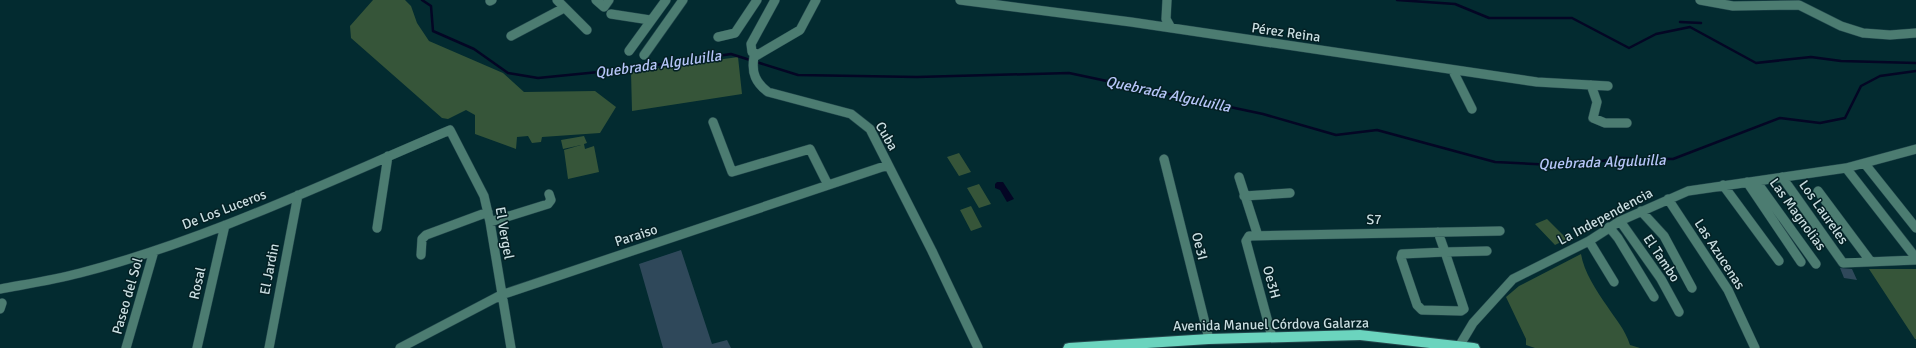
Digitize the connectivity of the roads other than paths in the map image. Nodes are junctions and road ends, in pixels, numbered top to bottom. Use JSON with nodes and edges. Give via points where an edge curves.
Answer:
{"nodes":[{"id":1,"x":557,"y":0,"type":"edge"},
{"id":2,"x":596,"y":0,"type":"edge"},
{"id":3,"x":609,"y":0,"type":"edge"},
{"id":4,"x":666,"y":0,"type":"edge"},
{"id":5,"x":683,"y":0,"type":"edge"},
{"id":6,"x":756,"y":0,"type":"edge"},
{"id":7,"x":775,"y":0,"type":"edge"},
{"id":8,"x":816,"y":0,"type":"edge"},
{"id":9,"x":960,"y":0,"type":"edge"},
{"id":10,"x":1167,"y":0,"type":"edge"},
{"id":11,"x":1700,"y":0,"type":"edge"},
{"id":12,"x":991,"y":2,"type":"edge"},
{"id":13,"x":564,"y":8,"type":"junction"},
{"id":14,"x":611,"y":14,"type":"dead end"},
{"id":15,"x":650,"y":20,"type":"junction"},
{"id":16,"x":1171,"y":28,"type":"junction"},
{"id":17,"x":587,"y":30,"type":"dead end"},
{"id":18,"x":1916,"y":33,"type":"edge"},
{"id":19,"x":511,"y":36,"type":"dead end"},
{"id":20,"x":718,"y":38,"type":"dead end"},
{"id":21,"x":629,"y":52,"type":"dead end"},
{"id":22,"x":757,"y":54,"type":"junction"},
{"id":23,"x":644,"y":55,"type":"dead end"},
{"id":24,"x":1453,"y":71,"type":"junction"},
{"id":25,"x":1591,"y":85,"type":"junction"},
{"id":26,"x":1608,"y":86,"type":"dead end"},
{"id":27,"x":1472,"y":109,"type":"dead end"},
{"id":28,"x":713,"y":122,"type":"dead end"},
{"id":29,"x":1627,"y":123,"type":"dead end"},
{"id":30,"x":450,"y":130,"type":"joint"},
{"id":31,"x":1916,"y":149,"type":"edge"},
{"id":32,"x":388,"y":156,"type":"junction"},
{"id":33,"x":1164,"y":159,"type":"dead end"},
{"id":34,"x":1865,"y":164,"type":"junction"},
{"id":35,"x":888,"y":165,"type":"junction"},
{"id":36,"x":1846,"y":168,"type":"junction"},
{"id":37,"x":1239,"y":177,"type":"dead end"},
{"id":38,"x":1782,"y":177,"type":"junction"},
{"id":39,"x":1751,"y":181,"type":"junction"},
{"id":40,"x":828,"y":185,"type":"junction"},
{"id":41,"x":1723,"y":185,"type":"junction"},
{"id":42,"x":1818,"y":191,"type":"dead end"},
{"id":43,"x":1290,"y":193,"type":"dead end"},
{"id":44,"x":549,"y":194,"type":"dead end"},
{"id":45,"x":298,"y":195,"type":"junction"},
{"id":46,"x":1244,"y":196,"type":"junction"},
{"id":47,"x":1668,"y":199,"type":"junction"},
{"id":48,"x":1641,"y":211,"type":"junction"},
{"id":49,"x":488,"y":212,"type":"junction"},
{"id":50,"x":1620,"y":221,"type":"junction"},
{"id":51,"x":490,"y":222,"type":"junction"},
{"id":52,"x":225,"y":225,"type":"junction"},
{"id":53,"x":376,"y":228,"type":"dead end"},
{"id":54,"x":1609,"y":228,"type":"junction"},
{"id":55,"x":1916,"y":228,"type":"edge"},
{"id":56,"x":1500,"y":231,"type":"dead end"},
{"id":57,"x":1438,"y":232,"type":"junction"},
{"id":58,"x":1253,"y":236,"type":"junction"},
{"id":59,"x":1589,"y":242,"type":"junction"},
{"id":60,"x":154,"y":251,"type":"junction"},
{"id":61,"x":1487,"y":251,"type":"dead end"},
{"id":62,"x":1445,"y":252,"type":"junction"},
{"id":63,"x":421,"y":255,"type":"dead end"},
{"id":64,"x":1916,"y":259,"type":"edge"},
{"id":65,"x":1779,"y":260,"type":"dead end"},
{"id":66,"x":1801,"y":262,"type":"dead end"},
{"id":67,"x":1871,"y":262,"type":"junction"},
{"id":68,"x":1816,"y":264,"type":"dead end"},
{"id":69,"x":1614,"y":282,"type":"dead end"},
{"id":70,"x":1692,"y":288,"type":"dead end"},
{"id":71,"x":0,"y":289,"type":"edge"},
{"id":72,"x":501,"y":295,"type":"junction"},
{"id":73,"x":1654,"y":297,"type":"dead end"},
{"id":74,"x":1679,"y":312,"type":"dead end"},
{"id":75,"x":1272,"y":337,"type":"junction"},
{"id":76,"x":1209,"y":339,"type":"junction"},
{"id":77,"x":418,"y":343,"type":"edge"},
{"id":78,"x":1458,"y":347,"type":"edge"},
{"id":79,"x":126,"y":348,"type":"edge"},
{"id":80,"x":197,"y":348,"type":"edge"},
{"id":81,"x":269,"y":348,"type":"edge"},
{"id":82,"x":400,"y":348,"type":"edge"},
{"id":83,"x":511,"y":348,"type":"edge"},
{"id":84,"x":978,"y":348,"type":"edge"},
{"id":85,"x":1069,"y":348,"type":"edge"},
{"id":86,"x":1474,"y":348,"type":"edge"},
{"id":87,"x":1755,"y":348,"type":"edge"}],
"edges":[{"from":1,"to":13,"type":"street"},
{"from":2,"to":3,"type":"street","via":[[604,7]]},
{"from":4,"to":15,"type":"street"},
{"from":5,"to":23,"type":"street"},
{"from":6,"to":20,"type":"street","via":[[735,33]]},
{"from":7,"to":22,"type":"street","via":[[751,44],[752,52]]},
{"from":8,"to":22,"type":"street","via":[[800,30]]},
{"from":9,"to":12,"type":"street","name":"Pérez Reina"},
{"from":10,"to":16,"type":"street","via":[[1166,19]]},
{"from":11,"to":18,"type":"street","via":[[1733,6],[1799,5],[1841,26],[1864,33]]},
{"from":12,"to":16,"type":"street","name":"Pérez Reina"},
{"from":13,"to":17,"type":"street"},
{"from":13,"to":19,"type":"street"},
{"from":14,"to":15,"type":"street"},
{"from":15,"to":21,"type":"street"},
{"from":16,"to":24,"type":"street","name":"Pérez Reina"},
{"from":22,"to":35,"type":"street","name":"Cuba","via":[[752,68],[754,78],[760,86],[768,92],[851,114],[862,120]]},
{"from":24,"to":25,"type":"street","name":"Pérez Reina","via":[[1536,82]]},
{"from":24,"to":27,"type":"street"},
{"from":25,"to":26,"type":"street","name":"Pérez Reina"},
{"from":25,"to":29,"type":"street","via":[[1597,102],[1593,118],[1597,122]]},
{"from":28,"to":40,"type":"street","via":[[732,172],[810,149]]},
{"from":30,"to":32,"type":"street","name":"De Los Luceros"},
{"from":30,"to":49,"type":"street","name":"El Vergel","via":[[481,189]]},
{"from":31,"to":34,"type":"street","name":"La Independencia"},
{"from":32,"to":45,"type":"street","name":"De Los Luceros"},
{"from":32,"to":53,"type":"street"},
{"from":33,"to":76,"type":"street","name":"Oe3I"},
{"from":34,"to":36,"type":"street","name":"La Independencia"},
{"from":34,"to":55,"type":"street"},
{"from":35,"to":40,"type":"street","name":"Paraiso"},
{"from":35,"to":84,"type":"street","name":"Cuba"},
{"from":36,"to":38,"type":"street","name":"La Independencia"},
{"from":36,"to":64,"type":"street"},
{"from":37,"to":46,"type":"street","name":"Oe3H"},
{"from":38,"to":39,"type":"street","name":"La Independencia"},
{"from":38,"to":67,"type":"street","name":"Los Laureles","via":[[1843,263]]},
{"from":39,"to":41,"type":"street","name":"La Independencia"},
{"from":39,"to":66,"type":"street"},
{"from":39,"to":68,"type":"street","name":"Las Magnolias"},
{"from":40,"to":72,"type":"street","name":"Paraiso"},
{"from":41,"to":47,"type":"street","name":"La Independencia","via":[[1695,189]]},
{"from":41,"to":65,"type":"street"},
{"from":42,"to":67,"type":"street"},
{"from":43,"to":46,"type":"street"},
{"from":44,"to":51,"type":"street","via":[[551,200],[548,204]]},
{"from":45,"to":52,"type":"street","name":"De Los Luceros"},
{"from":45,"to":81,"type":"street","name":"El Jardin"},
{"from":46,"to":58,"type":"street","name":"Oe3H"},
{"from":47,"to":48,"type":"street","name":"La Independencia"},
{"from":47,"to":87,"type":"street","name":"Las Azucenas","via":[[1728,290]]},
{"from":48,"to":50,"type":"street","name":"La Independencia"},
{"from":48,"to":70,"type":"street","via":[[1650,217],[1662,235]]},
{"from":49,"to":51,"type":"street","name":"El Vergel"},
{"from":49,"to":63,"type":"street","via":[[426,235],[422,239]]},
{"from":50,"to":54,"type":"street","name":"La Independencia"},
{"from":50,"to":74,"type":"street","name":"El Tambo","via":[[1661,279]]},
{"from":51,"to":72,"type":"street","name":"El Vergel"},
{"from":52,"to":60,"type":"street","name":"De Los Luceros"},
{"from":52,"to":80,"type":"street","name":"Rosal"},
{"from":54,"to":59,"type":"street","name":"La Independencia"},
{"from":54,"to":73,"type":"street","via":[[1618,238]]},
{"from":56,"to":57,"type":"street","name":"S7"},
{"from":57,"to":58,"type":"street","name":"S7"},
{"from":57,"to":62,"type":"street"},
{"from":58,"to":75,"type":"street","name":"Oe3H","via":[[1246,241]]},
{"from":59,"to":69,"type":"street"},
{"from":59,"to":78,"type":"street","name":"La Independencia","via":[[1508,282],[1476,320]]},
{"from":60,"to":71,"type":"street","name":"De Los Luceros","via":[[92,271]]},
{"from":60,"to":79,"type":"street","name":"Paseo del Sol"},
{"from":61,"to":62,"type":"street"},
{"from":62,"to":62,"type":"street","via":[[1464,309],[1422,310],[1417,305],[1402,254]]},
{"from":64,"to":67,"type":"street"},
{"from":72,"to":77,"type":"street","name":"Paraiso"},
{"from":72,"to":83,"type":"street","name":"El Vergel"},
{"from":75,"to":76,"type":"main road","name":"Avenida Manuel Córdova Galarza"},
{"from":75,"to":78,"type":"main road","name":"Avenida Manuel Córdova Galarza","via":[[1360,335]]},
{"from":76,"to":85,"type":"main road","name":"Avenida Manuel Córdova Galarza"},
{"from":77,"to":82,"type":"street","name":"Paraiso"},
{"from":78,"to":86,"type":"main road","name":"Avenida Manuel Córdova Galarza"}]}
